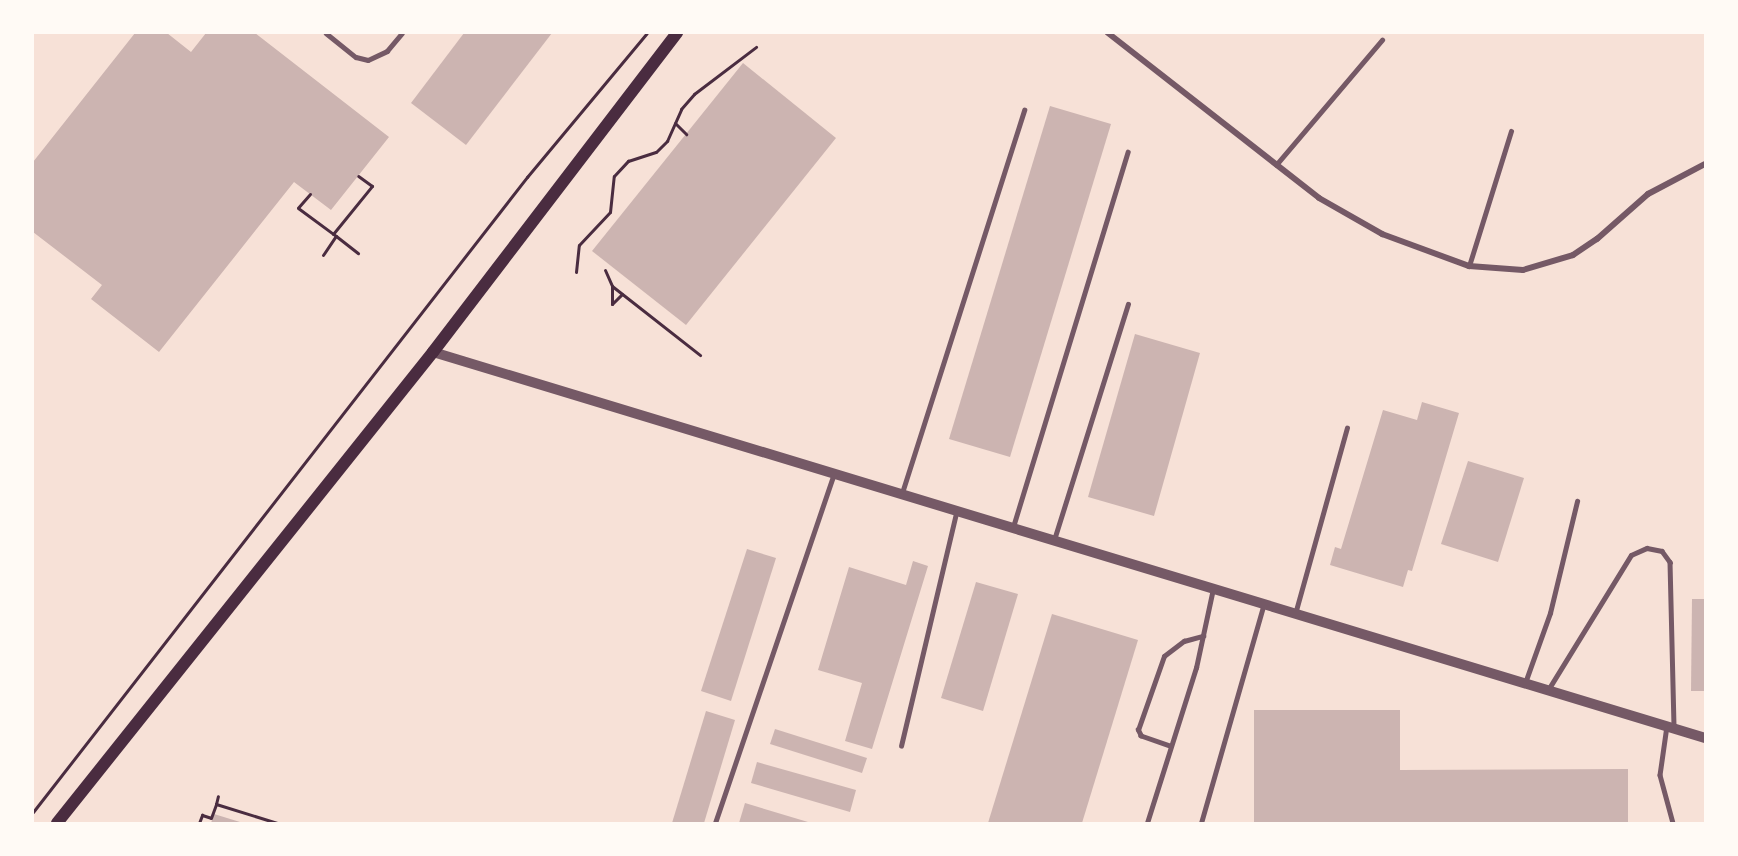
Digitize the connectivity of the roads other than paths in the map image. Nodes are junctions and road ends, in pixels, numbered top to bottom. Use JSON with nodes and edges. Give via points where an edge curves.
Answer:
{"nodes":[{"id":1,"x":326,"y":33,"type":"edge"},
{"id":2,"x":402,"y":33,"type":"edge"},
{"id":3,"x":678,"y":33,"type":"edge"},
{"id":4,"x":1108,"y":33,"type":"edge"},
{"id":5,"x":1382,"y":40,"type":"dead end"},
{"id":6,"x":1024,"y":110,"type":"dead end"},
{"id":7,"x":1511,"y":131,"type":"dead end"},
{"id":8,"x":1128,"y":152,"type":"dead end"},
{"id":9,"x":1705,"y":164,"type":"edge"},
{"id":10,"x":1276,"y":165,"type":"junction"},
{"id":11,"x":1469,"y":266,"type":"junction"},
{"id":12,"x":1128,"y":304,"type":"dead end"},
{"id":13,"x":433,"y":352,"type":"junction"},
{"id":14,"x":1347,"y":428,"type":"dead end"},
{"id":15,"x":834,"y":473,"type":"junction"},
{"id":16,"x":902,"y":494,"type":"junction"},
{"id":17,"x":1577,"y":501,"type":"dead end"},
{"id":18,"x":956,"y":510,"type":"junction"},
{"id":19,"x":1013,"y":527,"type":"junction"},
{"id":20,"x":1054,"y":540,"type":"junction"},
{"id":21,"x":1213,"y":589,"type":"junction"},
{"id":22,"x":1264,"y":604,"type":"junction"},
{"id":23,"x":1295,"y":614,"type":"junction"},
{"id":24,"x":1203,"y":636,"type":"junction"},
{"id":25,"x":1525,"y":683,"type":"junction"},
{"id":26,"x":1548,"y":690,"type":"junction"},
{"id":27,"x":1670,"y":727,"type":"junction"},
{"id":28,"x":1705,"y":738,"type":"edge"},
{"id":29,"x":902,"y":746,"type":"dead end"},
{"id":30,"x":1170,"y":746,"type":"junction"},
{"id":31,"x":57,"y":823,"type":"edge"},
{"id":32,"x":715,"y":823,"type":"edge"},
{"id":33,"x":1147,"y":823,"type":"edge"},
{"id":34,"x":1201,"y":823,"type":"edge"},
{"id":35,"x":1673,"y":823,"type":"edge"}],
"edges":[{"from":1,"to":2,"type":"lane","via":[[356,57],[368,60],[387,51]]},
{"from":3,"to":13,"type":"main road"},
{"from":4,"to":10,"type":"street"},
{"from":5,"to":10,"type":"lane"},
{"from":6,"to":16,"type":"lane"},
{"from":7,"to":11,"type":"lane"},
{"from":8,"to":19,"type":"lane"},
{"from":9,"to":11,"type":"street","via":[[1648,194],[1597,239],[1565,258],[1523,270]]},
{"from":10,"to":11,"type":"street","via":[[1319,198],[1382,234]]},
{"from":12,"to":20,"type":"lane"},
{"from":13,"to":15,"type":"street"},
{"from":13,"to":31,"type":"main road"},
{"from":14,"to":23,"type":"lane"},
{"from":15,"to":16,"type":"street"},
{"from":15,"to":32,"type":"lane"},
{"from":16,"to":18,"type":"street"},
{"from":17,"to":25,"type":"lane","via":[[1550,613]]},
{"from":18,"to":19,"type":"street"},
{"from":18,"to":29,"type":"lane"},
{"from":19,"to":20,"type":"street"},
{"from":20,"to":21,"type":"street"},
{"from":21,"to":22,"type":"street"},
{"from":21,"to":24,"type":"lane"},
{"from":22,"to":23,"type":"street"},
{"from":22,"to":34,"type":"lane"},
{"from":23,"to":25,"type":"street"},
{"from":24,"to":30,"type":"lane"},
{"from":24,"to":30,"type":"lane","via":[[1184,641],[1164,656],[1138,730],[1141,736]]},
{"from":25,"to":26,"type":"street"},
{"from":26,"to":27,"type":"street"},
{"from":26,"to":27,"type":"lane","via":[[1631,555],[1647,548],[1662,551],[1670,562]]},
{"from":27,"to":28,"type":"street"},
{"from":27,"to":35,"type":"lane","via":[[1660,775]]},
{"from":30,"to":33,"type":"lane"}]}
